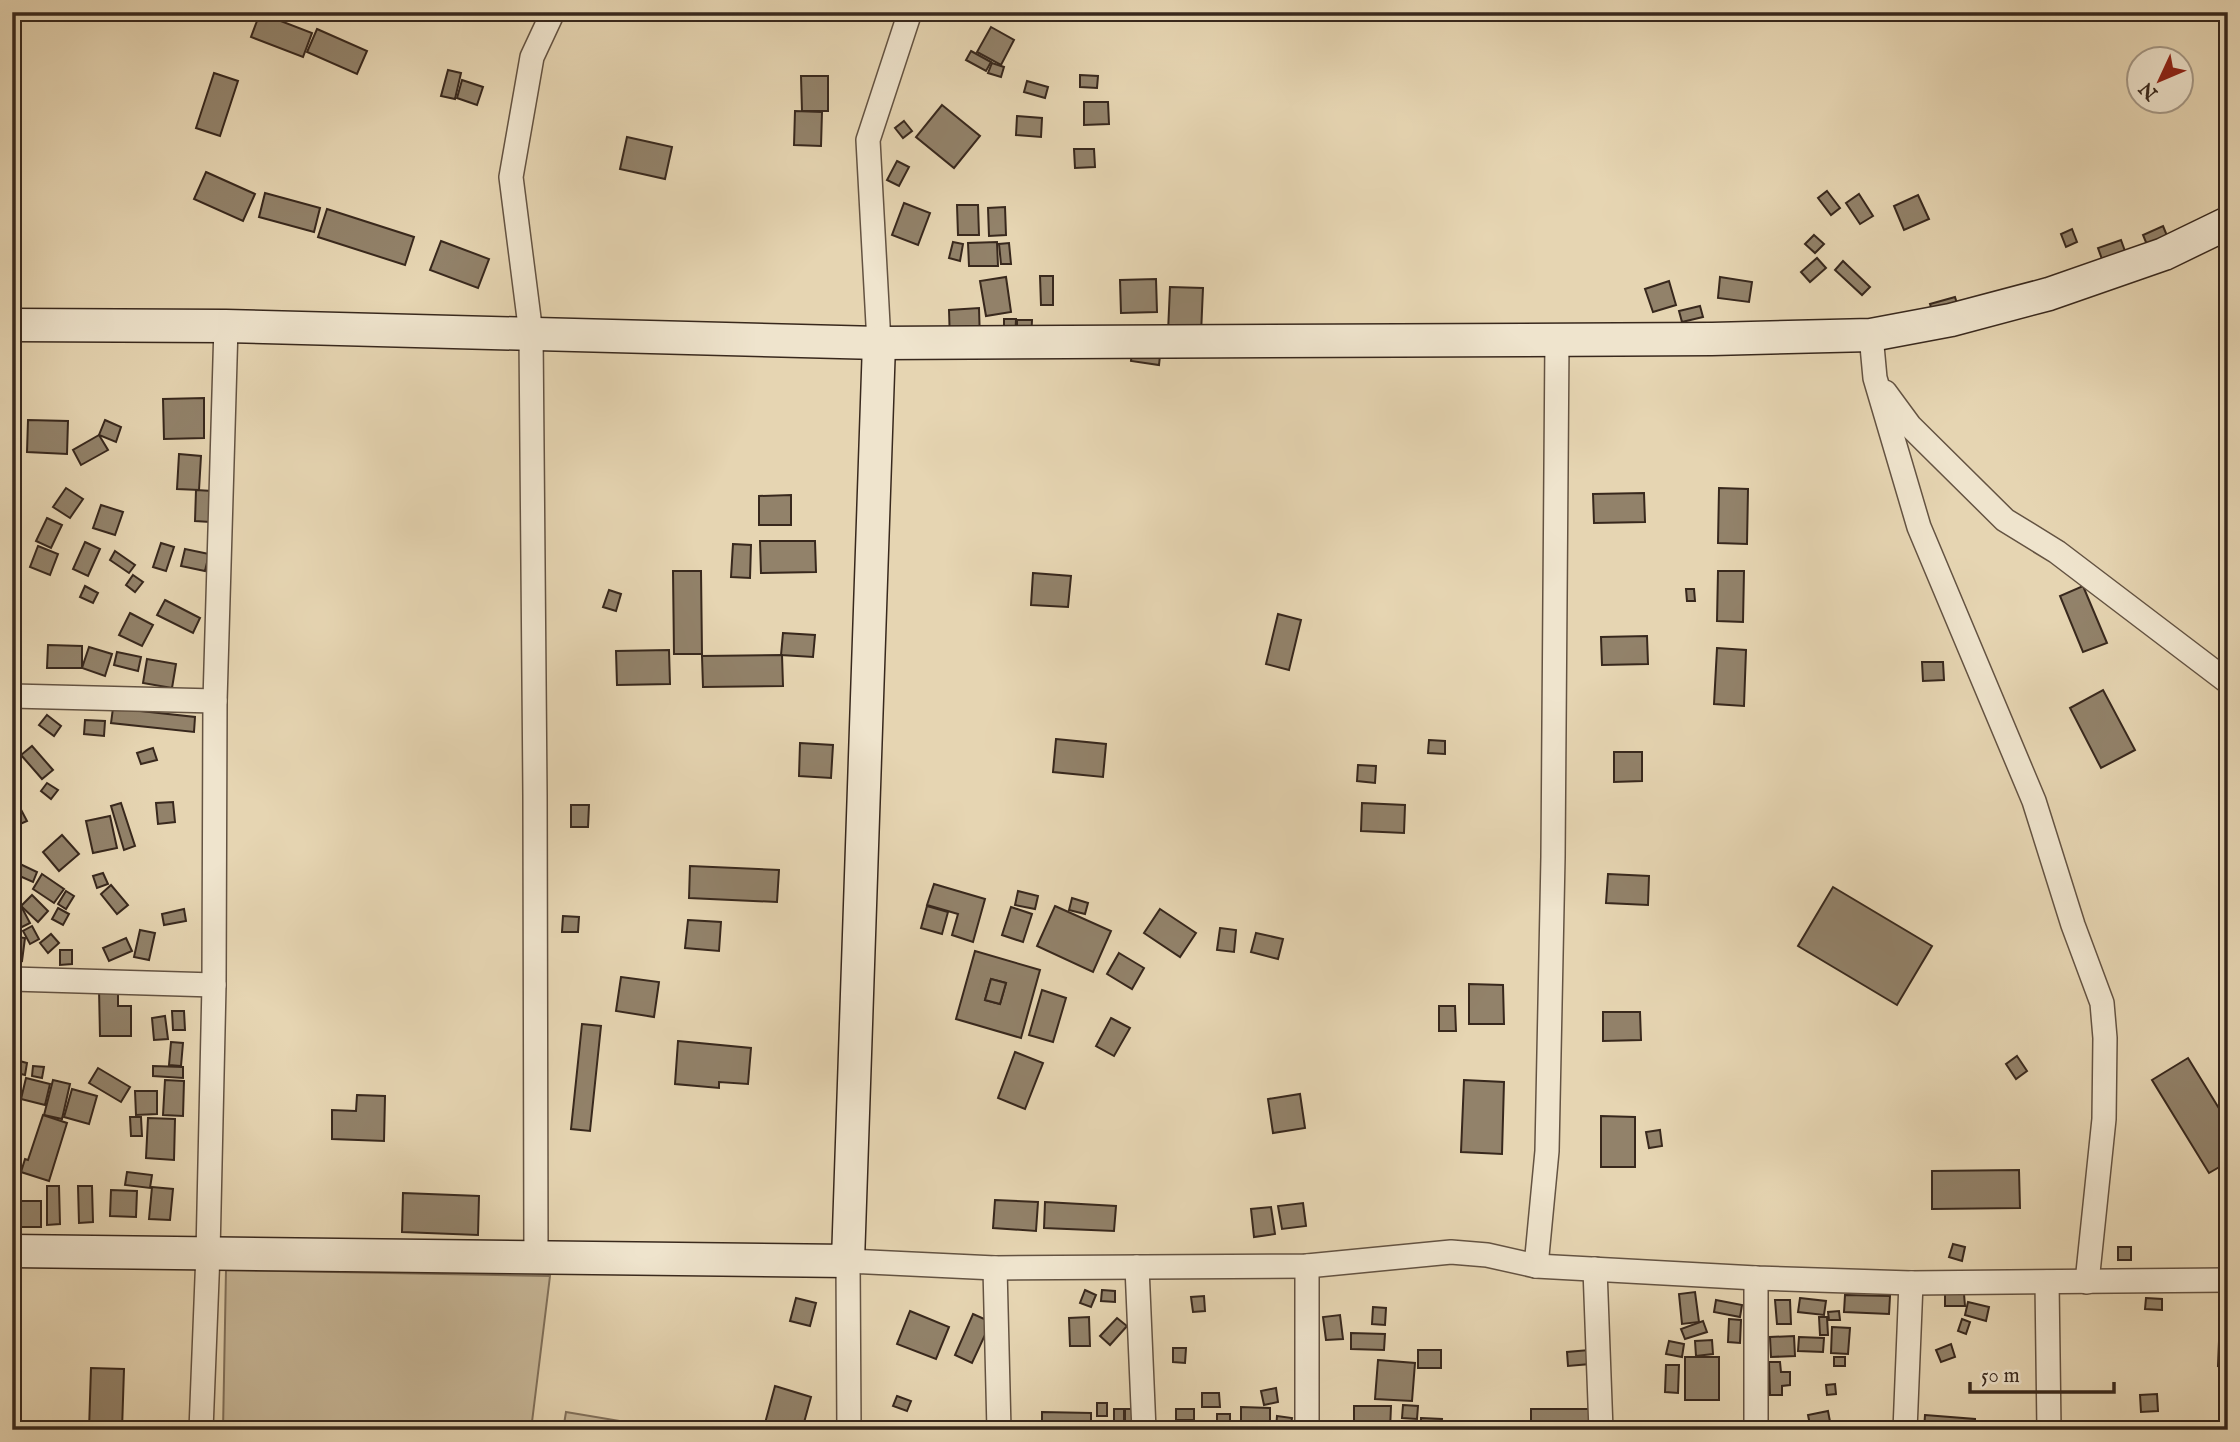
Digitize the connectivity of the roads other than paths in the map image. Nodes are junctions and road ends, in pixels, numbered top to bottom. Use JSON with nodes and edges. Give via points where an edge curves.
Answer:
{"nodes":[{"id":1,"x":553,"y":12,"type":"edge"},
{"id":2,"x":910,"y":12,"type":"edge"},
{"id":3,"x":2228,"y":223,"type":"edge"},
{"id":4,"x":12,"y":325,"type":"edge"},
{"id":5,"x":226,"y":326,"type":"junction"},
{"id":6,"x":531,"y":334,"type":"junction"},
{"id":7,"x":1871,"y":335,"type":"junction"},
{"id":8,"x":1557,"y":339,"type":"junction"},
{"id":9,"x":879,"y":343,"type":"junction"},
{"id":10,"x":1875,"y":378,"type":"junction"},
{"id":11,"x":2228,"y":682,"type":"edge"},
{"id":12,"x":12,"y":696,"type":"edge"},
{"id":13,"x":215,"y":701,"type":"junction"},
{"id":14,"x":12,"y":979,"type":"edge"},
{"id":15,"x":214,"y":985,"type":"junction"},
{"id":16,"x":12,"y":1251,"type":"edge"},
{"id":17,"x":208,"y":1253,"type":"junction"},
{"id":18,"x":536,"y":1258,"type":"junction"},
{"id":19,"x":848,"y":1261,"type":"junction"},
{"id":20,"x":1307,"y":1266,"type":"junction"},
{"id":21,"x":1536,"y":1266,"type":"junction"},
{"id":22,"x":1136,"y":1267,"type":"junction"},
{"id":23,"x":995,"y":1268,"type":"junction"},
{"id":24,"x":1595,"y":1269,"type":"junction"},
{"id":25,"x":1756,"y":1278,"type":"junction"},
{"id":26,"x":2228,"y":1280,"type":"edge"},
{"id":27,"x":2047,"y":1282,"type":"junction"},
{"id":28,"x":1911,"y":1283,"type":"junction"},
{"id":29,"x":2087,"y":1283,"type":"junction"},
{"id":30,"x":201,"y":1430,"type":"edge"},
{"id":31,"x":849,"y":1430,"type":"edge"},
{"id":32,"x":999,"y":1430,"type":"edge"},
{"id":33,"x":1144,"y":1430,"type":"edge"},
{"id":34,"x":1307,"y":1430,"type":"edge"},
{"id":35,"x":1601,"y":1430,"type":"edge"},
{"id":36,"x":1756,"y":1430,"type":"edge"},
{"id":37,"x":1905,"y":1430,"type":"edge"},
{"id":38,"x":2049,"y":1430,"type":"edge"}],
"edges":[{"from":1,"to":6,"type":"street","via":[[532,57],[511,177]]},
{"from":2,"to":9,"type":"street","via":[[868,140]]},
{"from":3,"to":7,"type":"main road","via":[[2164,254],[2049,294]]},
{"from":4,"to":5,"type":"main road"},
{"from":5,"to":6,"type":"main road"},
{"from":5,"to":13,"type":"street"},
{"from":6,"to":9,"type":"main road"},
{"from":6,"to":18,"type":"street"},
{"from":7,"to":8,"type":"main road"},
{"from":7,"to":10,"type":"street"},
{"from":8,"to":9,"type":"main road"},
{"from":8,"to":21,"type":"street","via":[[1547,1151]]},
{"from":9,"to":19,"type":"main road"},
{"from":10,"to":11,"type":"street","via":[[1910,426],[2005,520],[2057,552]]},
{"from":10,"to":29,"type":"street","via":[[1919,527],[2034,801],[2102,1003],[2104,1119]]},
{"from":12,"to":13,"type":"street"},
{"from":13,"to":15,"type":"street"},
{"from":14,"to":15,"type":"street"},
{"from":15,"to":17,"type":"street"},
{"from":16,"to":17,"type":"main road"},
{"from":17,"to":18,"type":"main road"},
{"from":17,"to":30,"type":"street"},
{"from":18,"to":19,"type":"main road"},
{"from":19,"to":23,"type":"street"},
{"from":19,"to":31,"type":"street"},
{"from":20,"to":21,"type":"street","via":[[1451,1252]]},
{"from":20,"to":22,"type":"street"},
{"from":20,"to":34,"type":"street"},
{"from":21,"to":24,"type":"street"},
{"from":22,"to":23,"type":"street"},
{"from":22,"to":33,"type":"street"},
{"from":23,"to":32,"type":"street"},
{"from":24,"to":25,"type":"street"},
{"from":24,"to":35,"type":"street"},
{"from":25,"to":28,"type":"street"},
{"from":25,"to":36,"type":"street"},
{"from":26,"to":29,"type":"street"},
{"from":27,"to":28,"type":"street"},
{"from":27,"to":29,"type":"street"},
{"from":27,"to":38,"type":"street"},
{"from":28,"to":37,"type":"street"}]}
